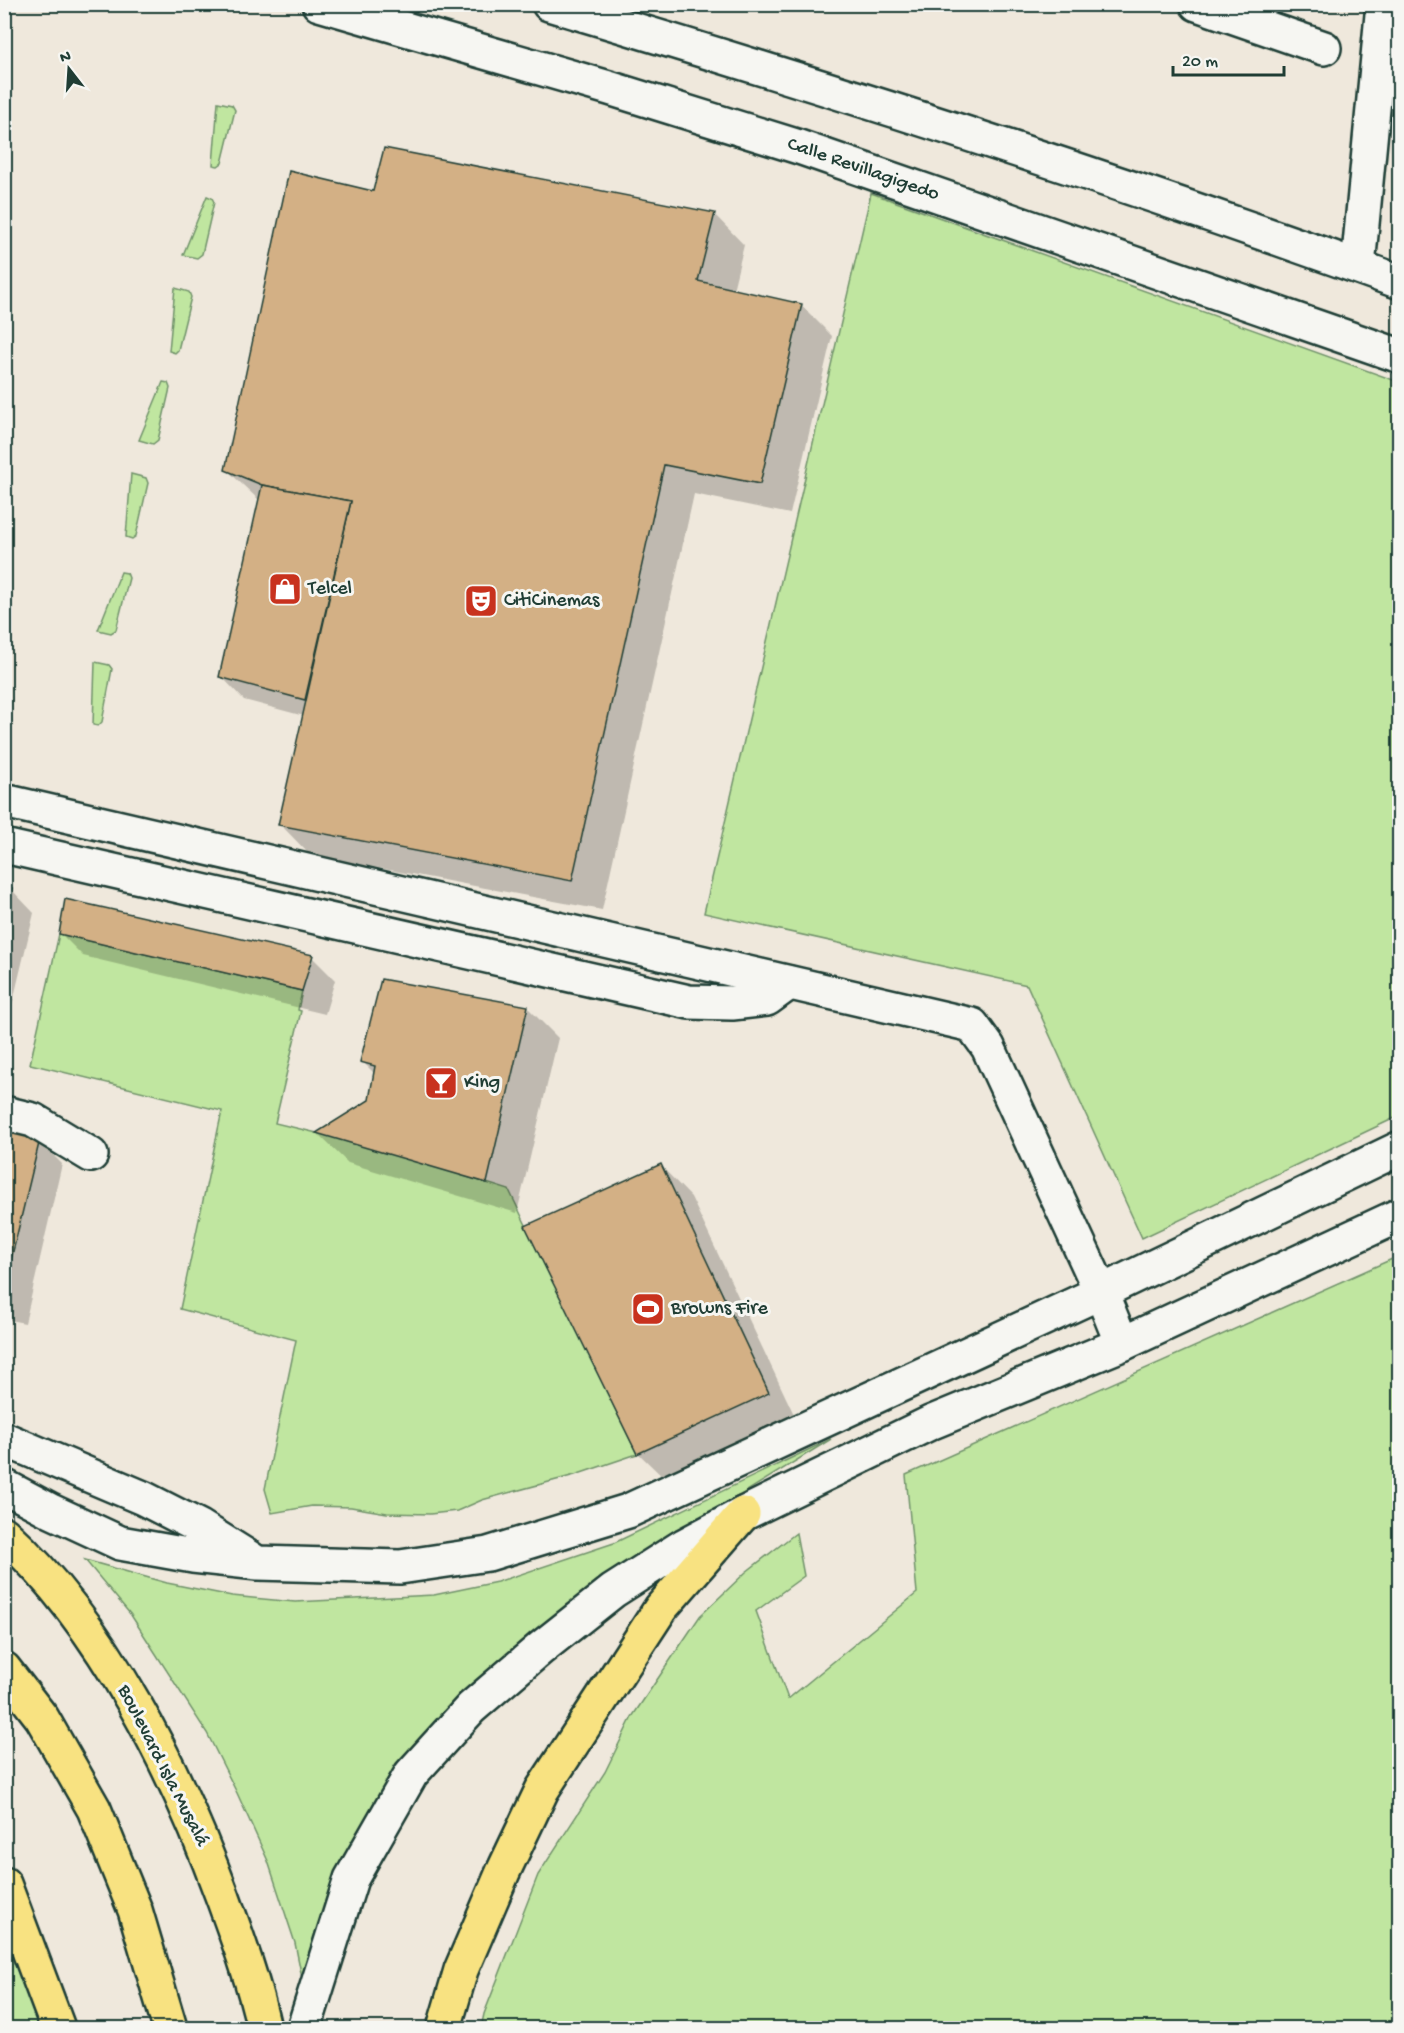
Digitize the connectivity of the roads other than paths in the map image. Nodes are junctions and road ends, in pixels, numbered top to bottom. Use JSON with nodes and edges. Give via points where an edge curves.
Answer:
{"nodes":[{"id":1,"x":319,"y":4,"type":"edge"},
{"id":2,"x":549,"y":4,"type":"edge"},
{"id":3,"x":1197,"y":4,"type":"edge"},
{"id":4,"x":1383,"y":4,"type":"edge"},
{"id":5,"x":410,"y":16,"type":"edge"},
{"id":6,"x":1324,"y":48,"type":"dead end"},
{"id":7,"x":1358,"y":266,"type":"junction"},
{"id":8,"x":1400,"y":282,"type":"edge"},
{"id":9,"x":1400,"y":356,"type":"edge"},
{"id":10,"x":4,"y":801,"type":"edge"},
{"id":11,"x":4,"y":846,"type":"edge"},
{"id":12,"x":789,"y":983,"type":"junction"},
{"id":13,"x":4,"y":1113,"type":"edge"},
{"id":14,"x":1400,"y":1148,"type":"edge"},
{"id":15,"x":91,"y":1155,"type":"dead end"},
{"id":16,"x":1400,"y":1215,"type":"edge"},
{"id":17,"x":1101,"y":1292,"type":"junction"},
{"id":18,"x":1122,"y":1344,"type":"junction"},
{"id":19,"x":4,"y":1439,"type":"edge"},
{"id":20,"x":4,"y":1486,"type":"edge"},
{"id":21,"x":743,"y":1514,"type":"junction"},
{"id":22,"x":4,"y":1534,"type":"edge"},
{"id":23,"x":258,"y":1563,"type":"junction"},
{"id":24,"x":4,"y":1669,"type":"edge"},
{"id":25,"x":4,"y":1884,"type":"edge"},
{"id":26,"x":58,"y":2028,"type":"edge"},
{"id":27,"x":170,"y":2028,"type":"edge"},
{"id":28,"x":264,"y":2028,"type":"edge"},
{"id":29,"x":304,"y":2028,"type":"edge"},
{"id":30,"x":444,"y":2028,"type":"edge"}],
"edges":[{"from":1,"to":5,"type":"street","name":"Calle Revillagigedo"},
{"from":2,"to":7,"type":"street","via":[[1029,155]]},
{"from":3,"to":6,"type":"street"},
{"from":4,"to":7,"type":"street"},
{"from":5,"to":9,"type":"street","name":"Calle Revillagigedo"},
{"from":7,"to":8,"type":"street"},
{"from":10,"to":12,"type":"street"},
{"from":11,"to":12,"type":"street","via":[[689,1002],[767,999]]},
{"from":12,"to":17,"type":"street","via":[[972,1025],[988,1047]]},
{"from":13,"to":15,"type":"street","via":[[33,1119]]},
{"from":14,"to":17,"type":"street"},
{"from":16,"to":18,"type":"street"},
{"from":17,"to":18,"type":"street"},
{"from":17,"to":23,"type":"street","via":[[628,1511],[488,1554],[400,1567]]},
{"from":18,"to":21,"type":"street","via":[[930,1423]]},
{"from":19,"to":23,"type":"street","via":[[143,1498]]},
{"from":20,"to":23,"type":"street","via":[[120,1543]]},
{"from":21,"to":29,"type":"street","via":[[685,1545],[586,1612],[471,1708],[411,1774],[351,1879]]},
{"from":21,"to":30,"type":"main road","via":[[661,1608],[542,1790],[461,1970]]},
{"from":22,"to":28,"type":"main road","name":"Boulevard Isla Musalá","via":[[78,1616],[140,1713],[201,1837],[254,1981]]},
{"from":24,"to":27,"type":"main road","via":[[42,1718],[94,1809],[135,1910]]},
{"from":25,"to":26,"type":"main road"}]}
